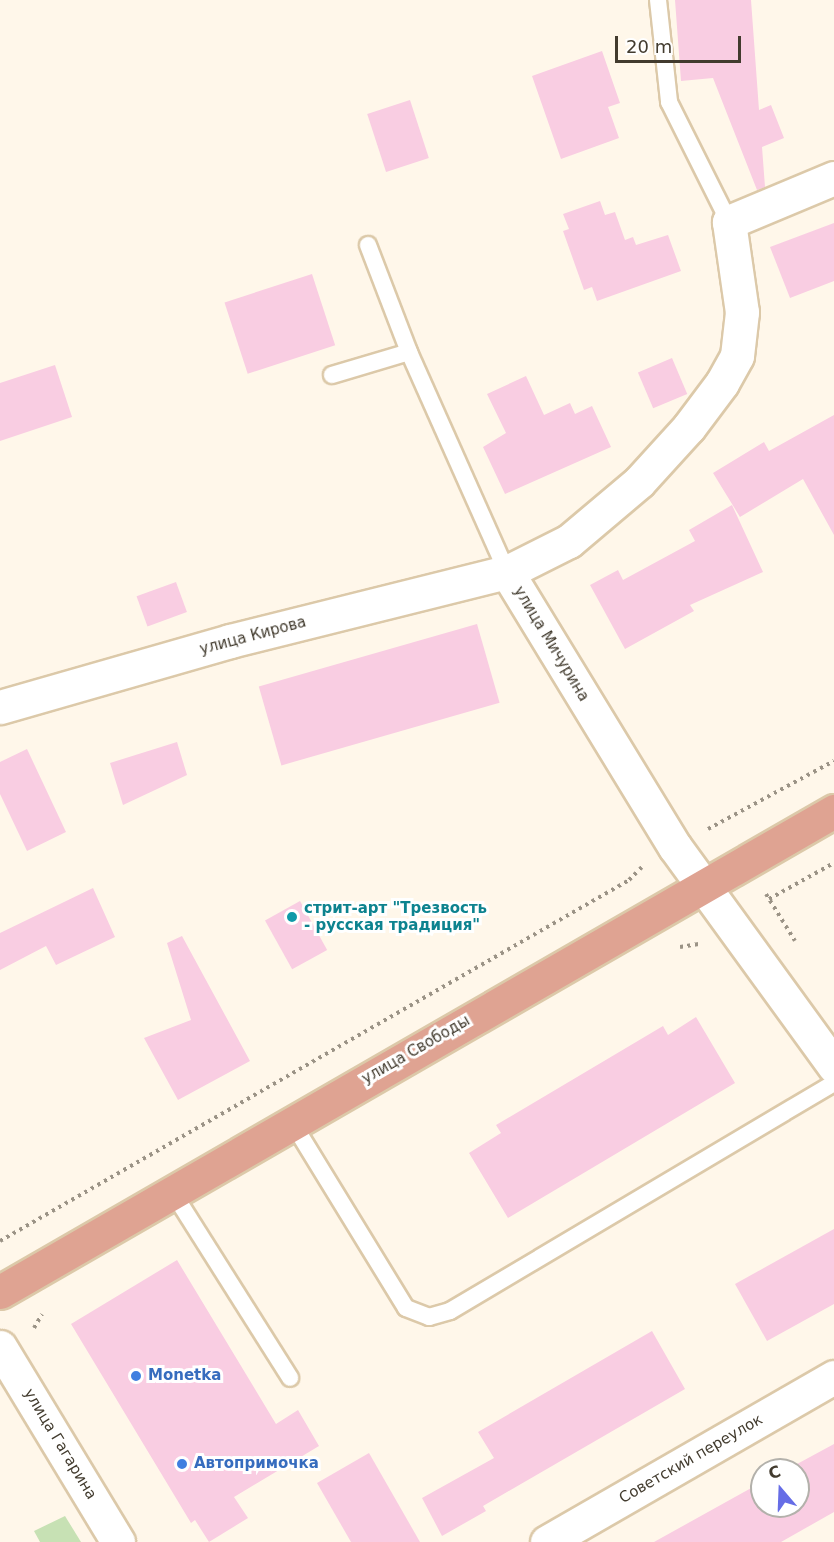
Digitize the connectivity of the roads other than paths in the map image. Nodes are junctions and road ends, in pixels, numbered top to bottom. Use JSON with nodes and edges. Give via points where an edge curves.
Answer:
{"nodes":[{"id":1,"x":658,"y":0,"type":"edge"},
{"id":2,"x":834,"y":178,"type":"edge"},
{"id":3,"x":729,"y":222,"type":"junction"},
{"id":4,"x":368,"y":245,"type":"dead end"},
{"id":5,"x":409,"y":352,"type":"junction"},
{"id":6,"x":332,"y":375,"type":"dead end"},
{"id":7,"x":507,"y":572,"type":"junction"},
{"id":8,"x":0,"y":707,"type":"edge"},
{"id":9,"x":834,"y":811,"type":"edge"},
{"id":10,"x":701,"y":885,"type":"junction"},
{"id":11,"x":834,"y":1066,"type":"edge"},
{"id":12,"x":834,"y":1083,"type":"edge"},
{"id":13,"x":292,"y":1122,"type":"junction"},
{"id":14,"x":172,"y":1191,"type":"junction"},
{"id":15,"x":0,"y":1292,"type":"edge"},
{"id":16,"x":0,"y":1347,"type":"edge"},
{"id":17,"x":834,"y":1377,"type":"edge"},
{"id":18,"x":290,"y":1378,"type":"dead end"},
{"id":19,"x":118,"y":1542,"type":"edge"},
{"id":20,"x":547,"y":1542,"type":"edge"}],
"edges":[{"from":1,"to":3,"type":"lane","via":[[669,102]]},
{"from":2,"to":3,"type":"street"},
{"from":3,"to":7,"type":"street","name":"улица Мичурина","via":[[742,312],[737,356],[722,383],[689,428],[639,482],[569,541]]},
{"from":4,"to":5,"type":"lane"},
{"from":5,"to":6,"type":"lane"},
{"from":5,"to":7,"type":"lane"},
{"from":7,"to":8,"type":"street","name":"улица Кирова","via":[[230,641]]},
{"from":7,"to":10,"type":"street","name":"улица Мичурина"},
{"from":9,"to":10,"type":"main road","name":"улица Свободы"},
{"from":10,"to":11,"type":"street","name":"улица Мичурина"},
{"from":10,"to":13,"type":"main road","name":"улица Свободы"},
{"from":12,"to":13,"type":"lane","via":[[450,1311],[429,1317],[406,1308]]},
{"from":13,"to":14,"type":"main road","name":"улица Свободы"},
{"from":14,"to":15,"type":"main road","name":"улица Свободы"},
{"from":14,"to":18,"type":"lane"},
{"from":16,"to":19,"type":"street","name":"улица Гагарина"},
{"from":17,"to":20,"type":"street","name":"Советский переулок"}]}
